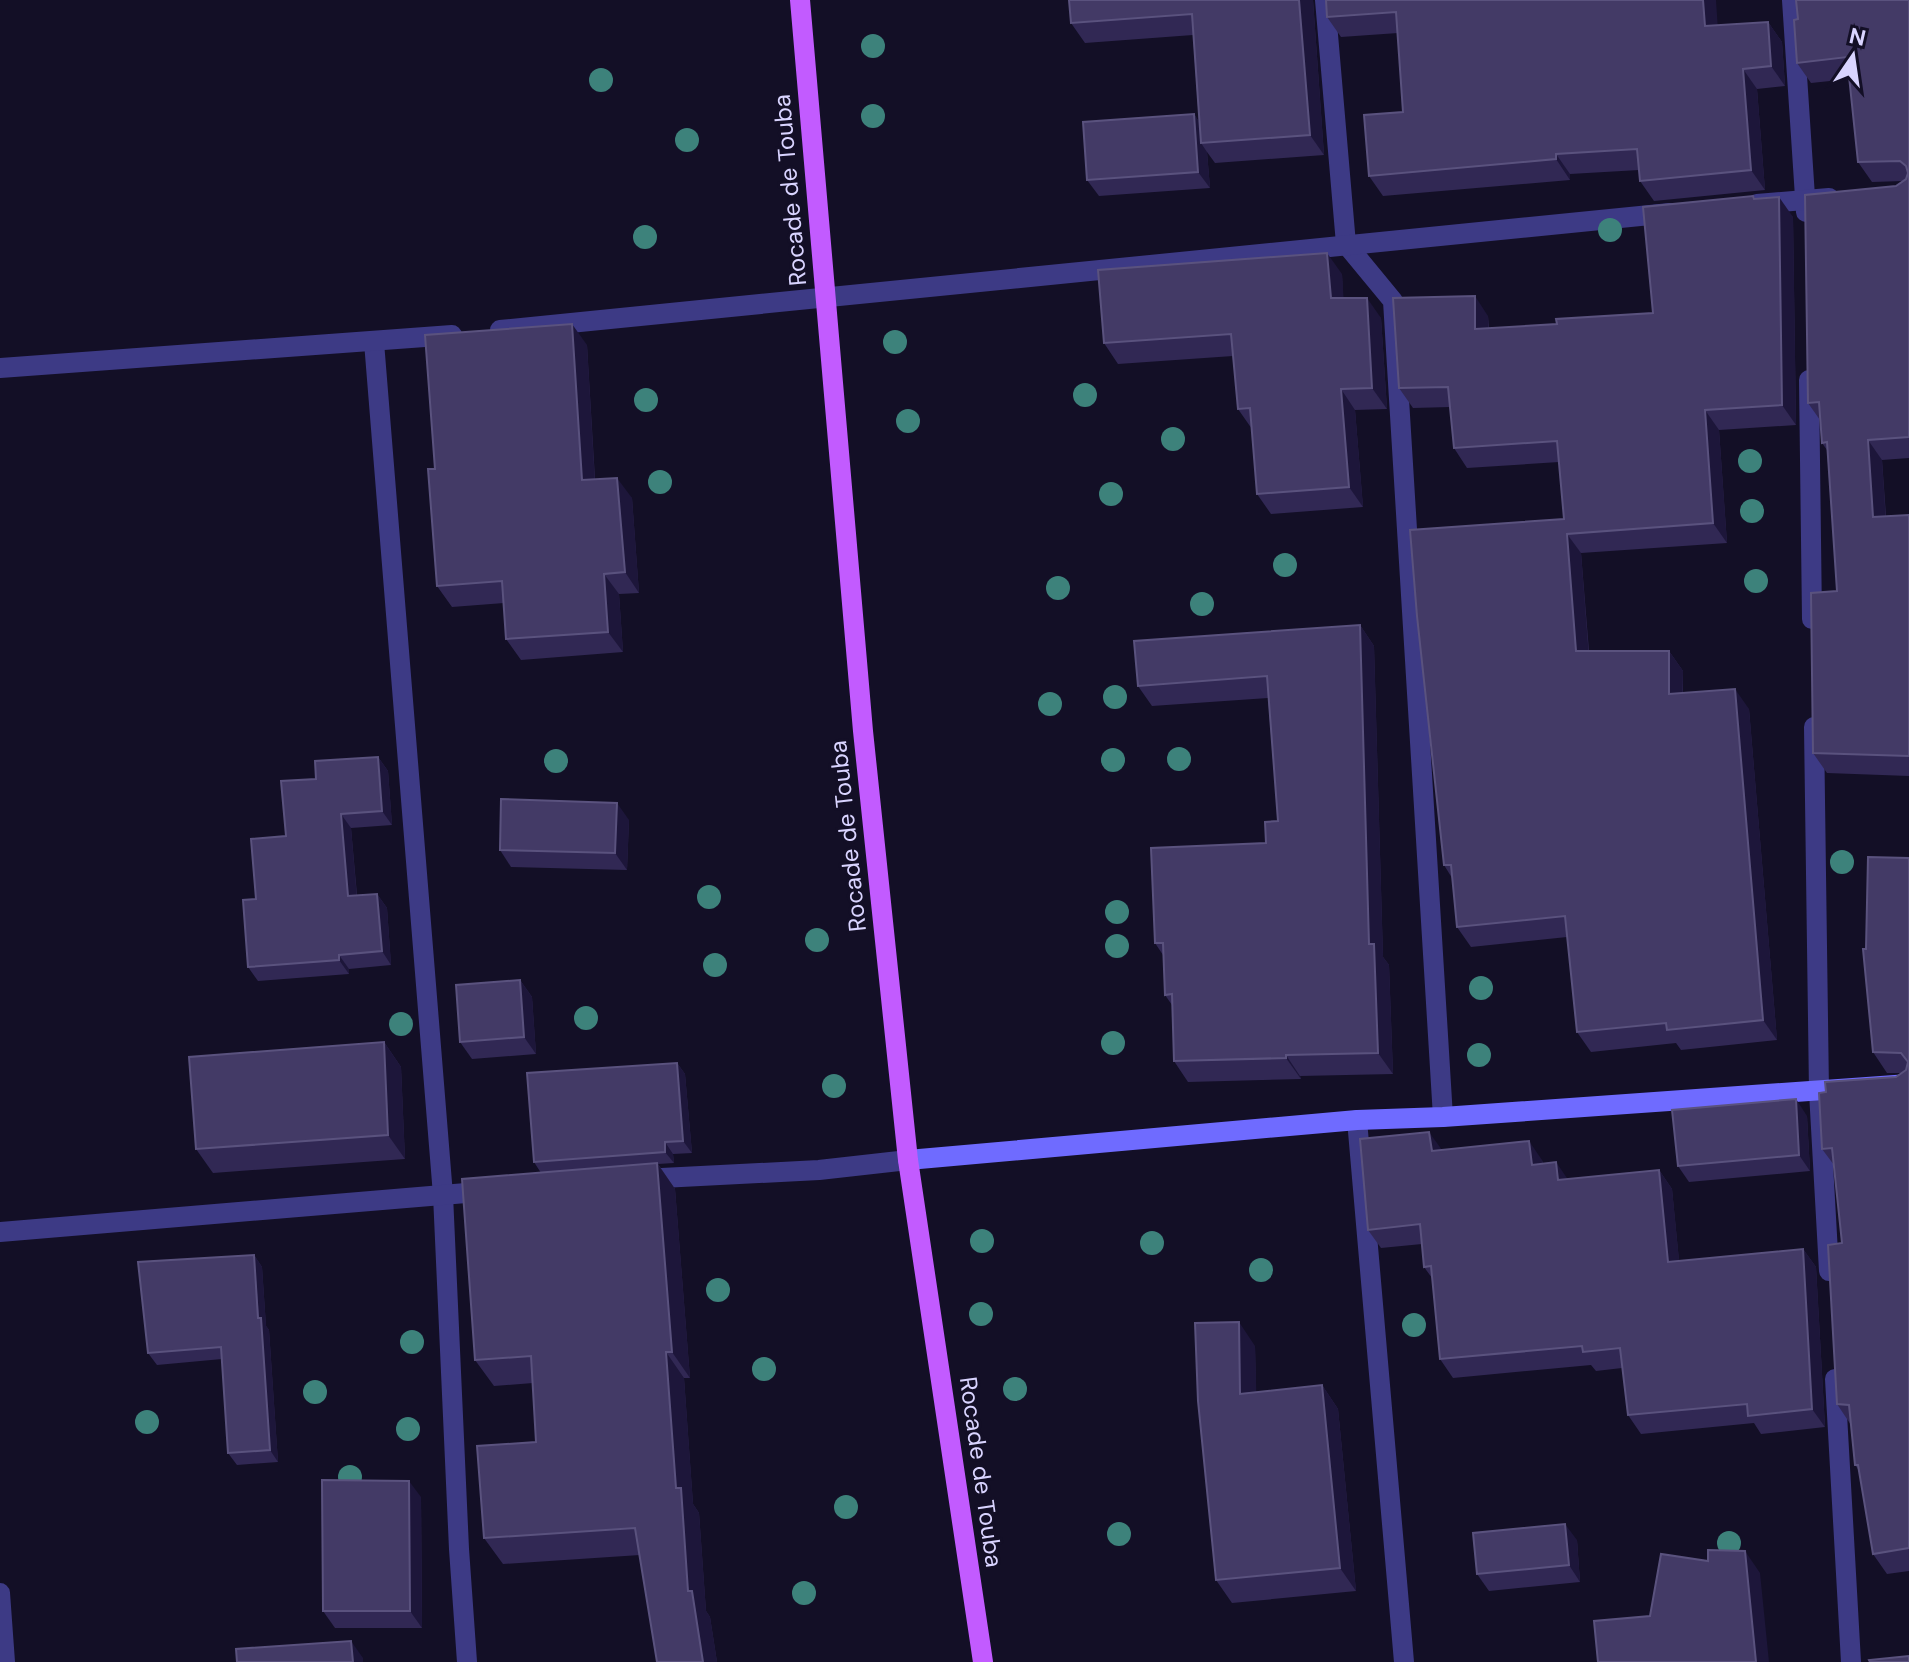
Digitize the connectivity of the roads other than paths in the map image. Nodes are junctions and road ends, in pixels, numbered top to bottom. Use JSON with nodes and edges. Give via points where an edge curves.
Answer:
{"nodes":[{"id":1,"x":800,"y":0,"type":"edge"},
{"id":2,"x":1325,"y":0,"type":"edge"},
{"id":3,"x":1792,"y":0,"type":"edge"},
{"id":4,"x":1850,"y":197,"type":"edge"},
{"id":5,"x":1806,"y":199,"type":"junction"},
{"id":6,"x":1742,"y":206,"type":"edge"},
{"id":7,"x":1695,"y":210,"type":"edge"},
{"id":8,"x":1806,"y":231,"type":"edge"},
{"id":9,"x":1346,"y":244,"type":"junction"},
{"id":10,"x":825,"y":299,"type":"junction"},
{"id":11,"x":374,"y":342,"type":"junction"},
{"id":12,"x":1808,"y":359,"type":"edge"},
{"id":13,"x":0,"y":368,"type":"edge"},
{"id":14,"x":1813,"y":646,"type":"edge"},
{"id":15,"x":1813,"y":709,"type":"edge"},
{"id":16,"x":1909,"y":1084,"type":"edge"},
{"id":17,"x":1819,"y":1092,"type":"junction"},
{"id":18,"x":1443,"y":1117,"type":"junction"},
{"id":19,"x":1357,"y":1120,"type":"junction"},
{"id":20,"x":908,"y":1160,"type":"junction"},
{"id":21,"x":615,"y":1181,"type":"edge"},
{"id":22,"x":505,"y":1190,"type":"edge"},
{"id":23,"x":443,"y":1195,"type":"junction"},
{"id":24,"x":0,"y":1232,"type":"edge"},
{"id":25,"x":1831,"y":1298,"type":"edge"},
{"id":26,"x":1834,"y":1361,"type":"edge"},
{"id":27,"x":0,"y":1593,"type":"edge"},
{"id":28,"x":5,"y":1662,"type":"edge"},
{"id":29,"x":467,"y":1662,"type":"edge"},
{"id":30,"x":983,"y":1662,"type":"edge"},
{"id":31,"x":1404,"y":1662,"type":"edge"},
{"id":32,"x":1851,"y":1662,"type":"edge"}],
"edges":[{"from":1,"to":10,"type":"main road","name":"Rocade de Touba"},
{"from":2,"to":9,"type":"street"},
{"from":3,"to":5,"type":"street"},
{"from":4,"to":5,"type":"street"},
{"from":5,"to":6,"type":"street"},
{"from":5,"to":8,"type":"street"},
{"from":7,"to":9,"type":"street"},
{"from":9,"to":10,"type":"street"},
{"from":9,"to":18,"type":"street","via":[[1393,301]]},
{"from":10,"to":11,"type":"street"},
{"from":10,"to":20,"type":"main road","name":"Rocade de Touba"},
{"from":11,"to":13,"type":"street"},
{"from":11,"to":23,"type":"street"},
{"from":12,"to":14,"type":"street"},
{"from":15,"to":17,"type":"street"},
{"from":16,"to":17,"type":"street"},
{"from":17,"to":18,"type":"street"},
{"from":17,"to":25,"type":"street"},
{"from":18,"to":19,"type":"street"},
{"from":19,"to":20,"type":"street"},
{"from":19,"to":31,"type":"street"},
{"from":20,"to":21,"type":"street"},
{"from":20,"to":30,"type":"main road","name":"Rocade de Touba"},
{"from":22,"to":23,"type":"street"},
{"from":23,"to":24,"type":"street"},
{"from":23,"to":29,"type":"street"},
{"from":26,"to":32,"type":"street"},
{"from":27,"to":28,"type":"street"}]}
